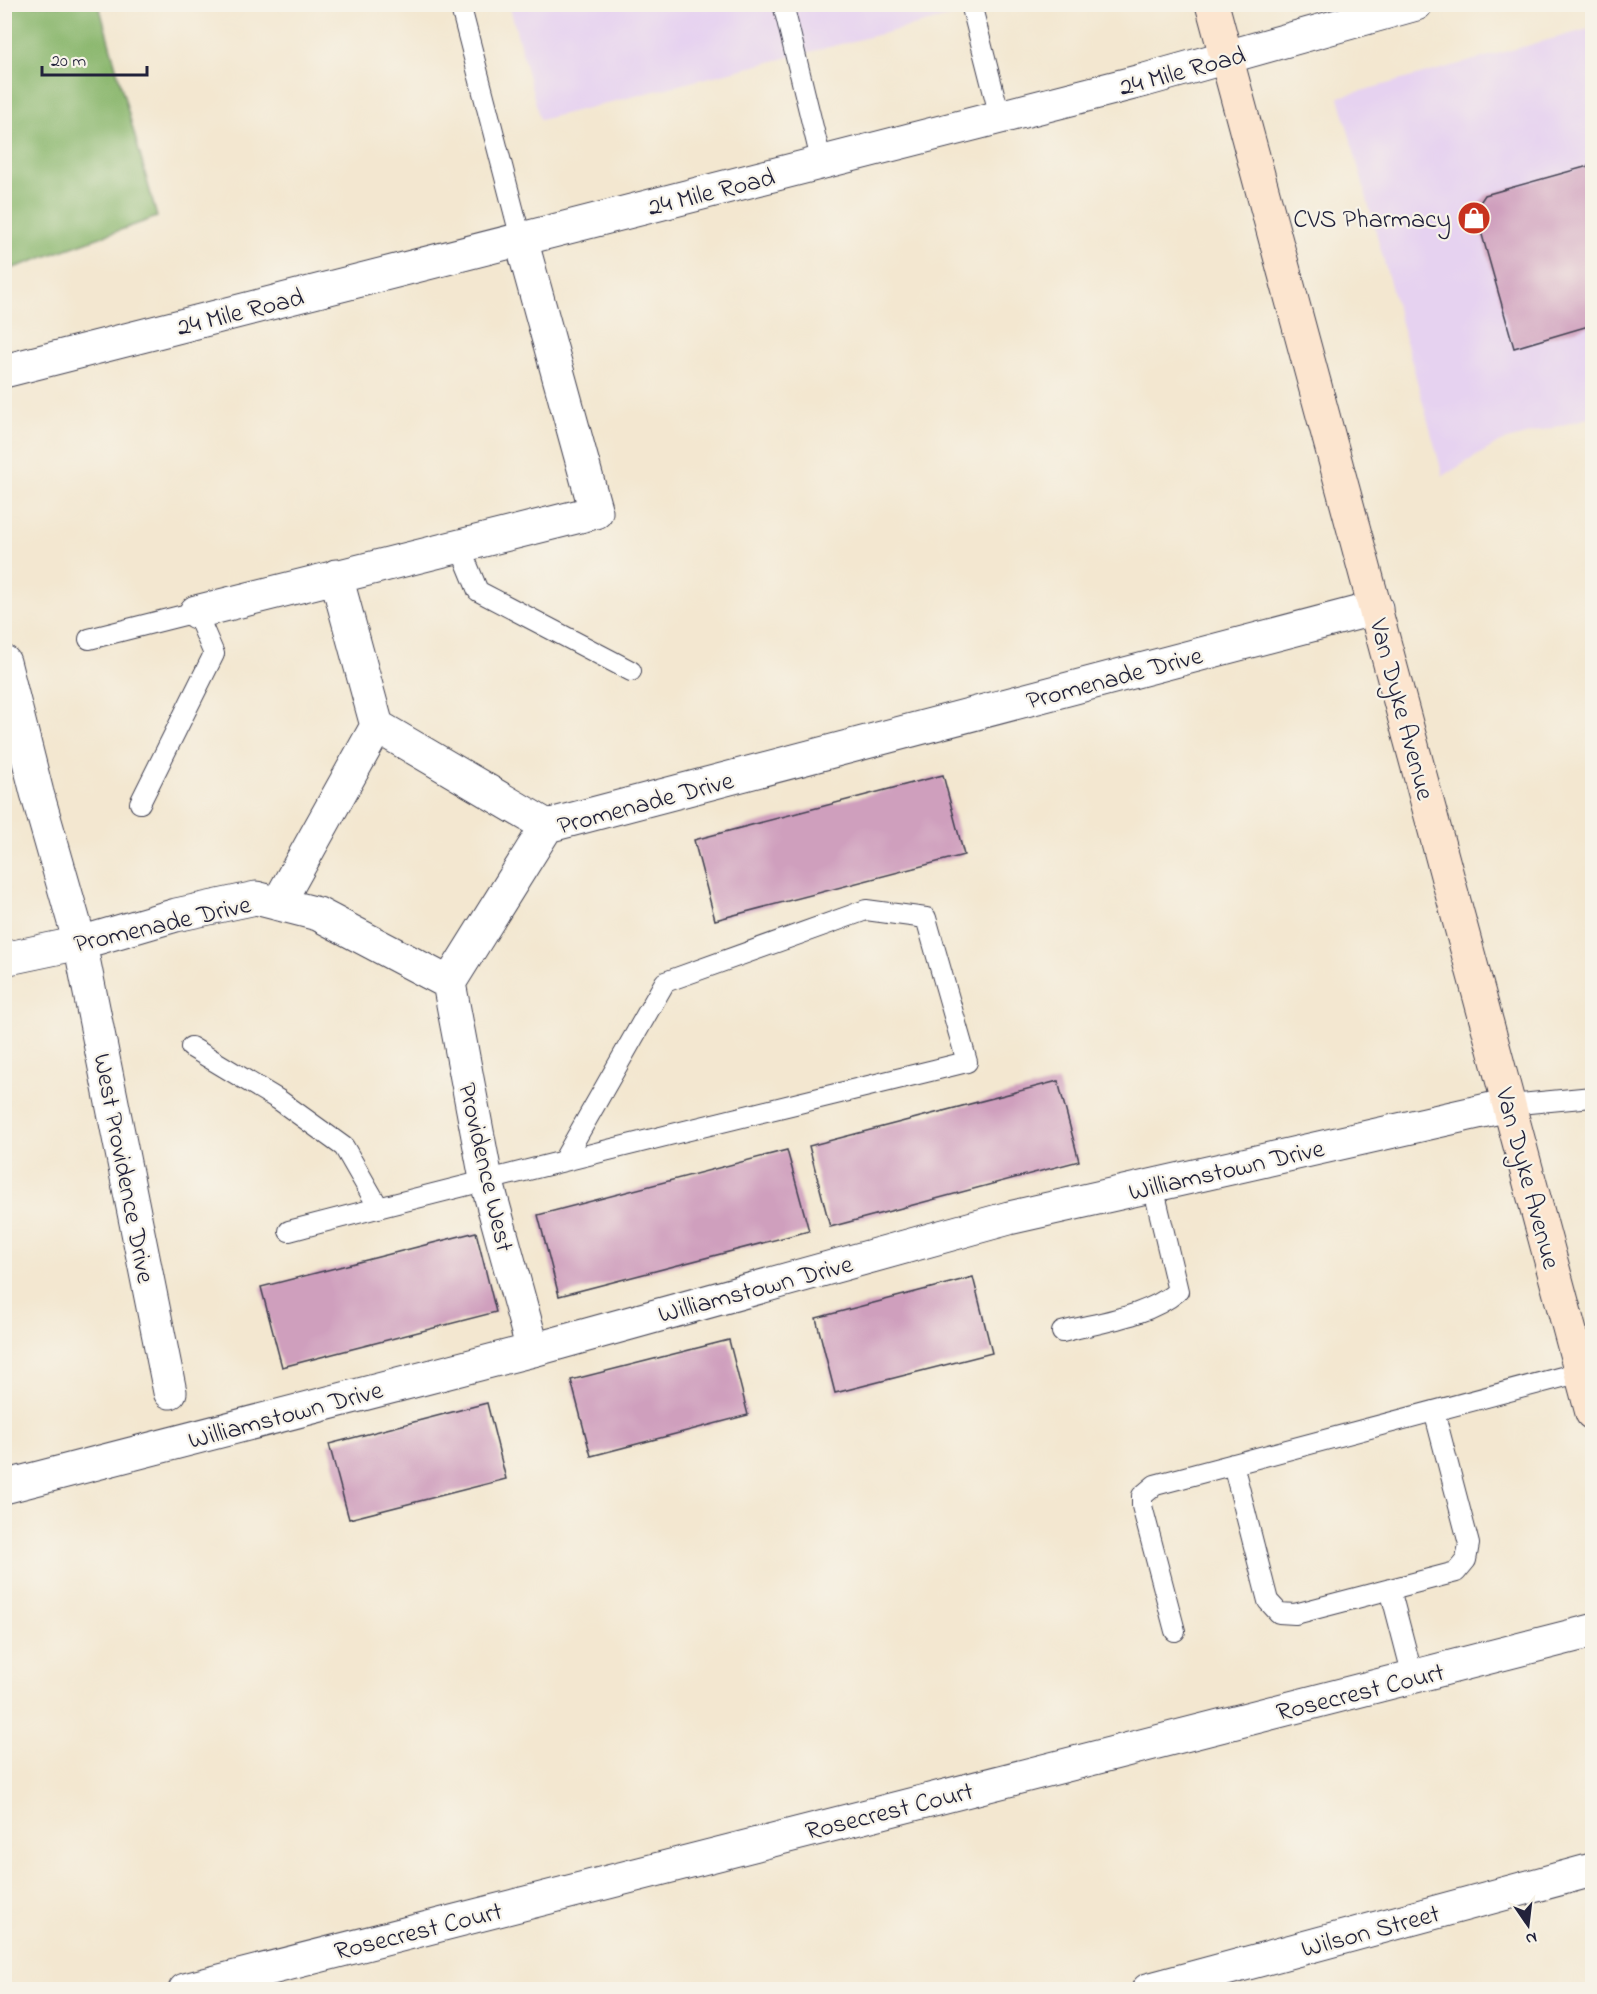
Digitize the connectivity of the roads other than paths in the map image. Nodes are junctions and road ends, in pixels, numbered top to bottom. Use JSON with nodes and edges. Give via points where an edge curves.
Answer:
{"nodes":[{"id":1,"x":459,"y":4,"type":"edge"},
{"id":2,"x":783,"y":4,"type":"edge"},
{"id":3,"x":971,"y":4,"type":"edge"},
{"id":4,"x":1212,"y":4,"type":"edge"},
{"id":5,"x":1416,"y":4,"type":"edge"},
{"id":6,"x":1227,"y":59,"type":"junction"},
{"id":7,"x":1000,"y":117,"type":"junction"},
{"id":8,"x":822,"y":164,"type":"junction"},
{"id":9,"x":520,"y":239,"type":"junction"},
{"id":10,"x":4,"y":371,"type":"edge"},
{"id":11,"x":459,"y":545,"type":"junction"},
{"id":12,"x":336,"y":576,"type":"junction"},
{"id":13,"x":1376,"y":608,"type":"junction"},
{"id":14,"x":196,"y":612,"type":"junction"},
{"id":15,"x":89,"y":639,"type":"dead end"},
{"id":16,"x":4,"y":662,"type":"edge"},
{"id":17,"x":631,"y":671,"type":"dead end"},
{"id":18,"x":377,"y":726,"type":"junction"},
{"id":19,"x":140,"y":803,"type":"dead end"},
{"id":20,"x":548,"y":826,"type":"junction"},
{"id":21,"x":278,"y":904,"type":"junction"},
{"id":22,"x":80,"y":943,"type":"junction"},
{"id":23,"x":4,"y":959,"type":"edge"},
{"id":24,"x":449,"y":983,"type":"junction"},
{"id":25,"x":191,"y":1047,"type":"dead end"},
{"id":26,"x":1593,"y":1097,"type":"edge"},
{"id":27,"x":1509,"y":1105,"type":"junction"},
{"id":28,"x":563,"y":1161,"type":"junction"},
{"id":29,"x":486,"y":1179,"type":"junction"},
{"id":30,"x":1153,"y":1186,"type":"junction"},
{"id":31,"x":379,"y":1208,"type":"junction"},
{"id":32,"x":289,"y":1231,"type":"dead end"},
{"id":33,"x":1062,"y":1332,"type":"dead end"},
{"id":34,"x":533,"y":1350,"type":"junction"},
{"id":35,"x":1581,"y":1372,"type":"junction"},
{"id":36,"x":170,"y":1392,"type":"dead end"},
{"id":37,"x":1434,"y":1411,"type":"junction"},
{"id":38,"x":1593,"y":1413,"type":"edge"},
{"id":39,"x":1233,"y":1464,"type":"junction"},
{"id":40,"x":4,"y":1487,"type":"edge"},
{"id":41,"x":1390,"y":1589,"type":"junction"},
{"id":42,"x":1175,"y":1631,"type":"dead end"},
{"id":43,"x":1593,"y":1631,"type":"edge"},
{"id":44,"x":1413,"y":1677,"type":"junction"},
{"id":45,"x":1593,"y":1870,"type":"edge"},
{"id":46,"x":185,"y":1989,"type":"edge"},
{"id":47,"x":1148,"y":1989,"type":"edge"}],
"edges":[{"from":1,"to":9,"type":"lane"},
{"from":2,"to":8,"type":"lane"},
{"from":3,"to":7,"type":"lane"},
{"from":4,"to":6,"type":"main road","name":"Van Dyke Avenue"},
{"from":5,"to":6,"type":"street","name":"24 Mile Road"},
{"from":6,"to":7,"type":"street","name":"24 Mile Road"},
{"from":6,"to":13,"type":"main road","name":"Van Dyke Avenue"},
{"from":7,"to":8,"type":"street","name":"24 Mile Road"},
{"from":8,"to":9,"type":"street","name":"24 Mile Road"},
{"from":9,"to":10,"type":"street","name":"24 Mile Road"},
{"from":9,"to":11,"type":"street","via":[[596,512]]},
{"from":11,"to":12,"type":"street"},
{"from":11,"to":17,"type":"lane","via":[[478,591]]},
{"from":12,"to":14,"type":"street"},
{"from":12,"to":18,"type":"street"},
{"from":13,"to":20,"type":"street","name":"Promenade Drive"},
{"from":13,"to":27,"type":"main road","name":"Van Dyke Avenue"},
{"from":14,"to":15,"type":"lane"},
{"from":14,"to":19,"type":"lane","via":[[214,654]]},
{"from":16,"to":22,"type":"street","name":"West Providence Drive"},
{"from":18,"to":20,"type":"street"},
{"from":18,"to":21,"type":"street"},
{"from":20,"to":24,"type":"street","name":"Promenade Drive"},
{"from":21,"to":22,"type":"street","name":"Promenade Drive","via":[[256,898],[244,900]]},
{"from":21,"to":24,"type":"street","name":"Promenade Drive","via":[[318,914]]},
{"from":22,"to":23,"type":"street","name":"Promenade Drive"},
{"from":22,"to":36,"type":"street","name":"West Providence Drive"},
{"from":24,"to":29,"type":"street","name":"Providence West"},
{"from":25,"to":31,"type":"lane","via":[[279,1100],[344,1147]]},
{"from":26,"to":27,"type":"lane"},
{"from":27,"to":30,"type":"street","name":"Williamstown Drive"},
{"from":27,"to":35,"type":"main road","name":"Van Dyke Avenue"},
{"from":28,"to":28,"type":"lane","via":[[967,1062],[926,918],[866,910],[665,982]]},
{"from":28,"to":29,"type":"lane"},
{"from":29,"to":31,"type":"lane"},
{"from":29,"to":34,"type":"street","name":"Providence West"},
{"from":30,"to":33,"type":"lane","via":[[1178,1291],[1165,1302],[1134,1314]]},
{"from":30,"to":34,"type":"street","name":"Williamstown Drive","via":[[1009,1218]]},
{"from":31,"to":32,"type":"lane"},
{"from":34,"to":40,"type":"street","name":"Williamstown Drive"},
{"from":35,"to":37,"type":"lane"},
{"from":35,"to":38,"type":"main road","name":"Van Dyke Avenue"},
{"from":37,"to":39,"type":"lane"},
{"from":37,"to":41,"type":"lane","via":[[1469,1544],[1466,1560],[1456,1572]]},
{"from":39,"to":41,"type":"lane","via":[[1268,1601],[1279,1613],[1295,1614]]},
{"from":39,"to":42,"type":"lane","via":[[1155,1485],[1142,1496]]},
{"from":41,"to":44,"type":"lane"},
{"from":43,"to":44,"type":"street","name":"Rosecrest Court"},
{"from":44,"to":46,"type":"street","name":"Rosecrest Court"},
{"from":45,"to":47,"type":"street","name":"Wilson Street"}]}
